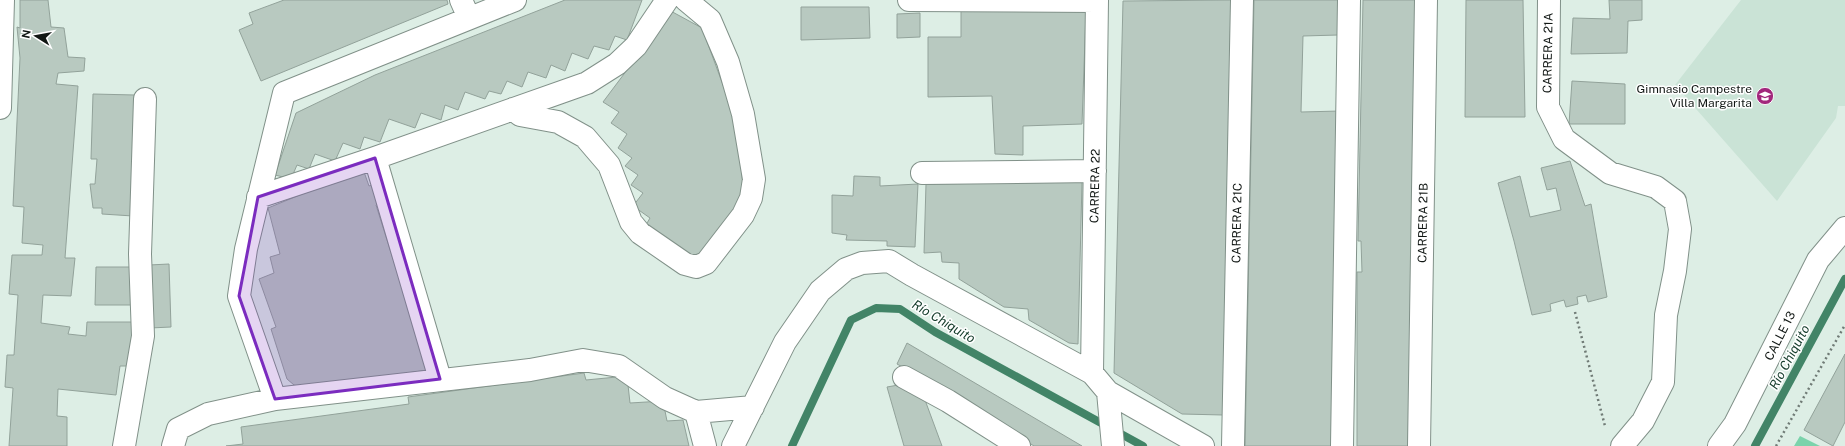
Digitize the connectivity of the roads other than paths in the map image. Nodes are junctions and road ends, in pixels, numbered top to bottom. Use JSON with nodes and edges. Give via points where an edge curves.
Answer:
{"nodes":[{"id":1,"x":4,"y":0,"type":"edge"},
{"id":2,"x":515,"y":0,"type":"edge"},
{"id":3,"x":667,"y":0,"type":"edge"},
{"id":4,"x":686,"y":0,"type":"edge"},
{"id":5,"x":909,"y":0,"type":"edge"},
{"id":6,"x":1097,"y":0,"type":"edge"},
{"id":7,"x":1242,"y":0,"type":"edge"},
{"id":8,"x":1349,"y":0,"type":"edge"},
{"id":9,"x":1426,"y":0,"type":"edge"},
{"id":10,"x":1549,"y":0,"type":"edge"},
{"id":11,"x":465,"y":9,"type":"edge"},
{"id":12,"x":145,"y":99,"type":"dead end"},
{"id":13,"x":0,"y":108,"type":"edge"},
{"id":14,"x":513,"y":109,"type":"junction"},
{"id":15,"x":375,"y":158,"type":"junction"},
{"id":16,"x":1095,"y":171,"type":"junction"},
{"id":17,"x":922,"y":173,"type":"dead end"},
{"id":18,"x":258,"y":197,"type":"junction"},
{"id":19,"x":1845,"y":228,"type":"edge"},
{"id":20,"x":1092,"y":373,"type":"junction"},
{"id":21,"x":904,"y":377,"type":"dead end"},
{"id":22,"x":440,"y":379,"type":"junction"},
{"id":23,"x":275,"y":399,"type":"junction"},
{"id":24,"x":1108,"y":400,"type":"junction"},
{"id":25,"x":753,"y":407,"type":"junction"},
{"id":26,"x":696,"y":412,"type":"junction"},
{"id":27,"x":124,"y":446,"type":"edge"},
{"id":28,"x":173,"y":446,"type":"edge"},
{"id":29,"x":705,"y":446,"type":"edge"},
{"id":30,"x":733,"y":446,"type":"edge"},
{"id":31,"x":1019,"y":446,"type":"edge"},
{"id":32,"x":1113,"y":446,"type":"edge"},
{"id":33,"x":1203,"y":446,"type":"edge"},
{"id":34,"x":1233,"y":446,"type":"edge"},
{"id":35,"x":1342,"y":446,"type":"edge"},
{"id":36,"x":1419,"y":446,"type":"edge"},
{"id":37,"x":1622,"y":446,"type":"edge"},
{"id":38,"x":1719,"y":446,"type":"edge"}],
"edges":[{"from":1,"to":13,"type":"street"},
{"from":2,"to":11,"type":"street"},
{"from":3,"to":14,"type":"street","via":[[636,46],[617,64],[587,83]]},
{"from":4,"to":14,"type":"street","via":[[710,20],[728,62],[743,114],[754,179],[751,198],[743,215],[706,263],[696,267],[685,264],[640,233],[631,222],[609,165],[585,137],[558,122],[520,115]]},
{"from":5,"to":6,"type":"street"},
{"from":6,"to":16,"type":"street","name":"CARRERA 22"},
{"from":7,"to":34,"type":"street","name":"CARRERA 21C"},
{"from":8,"to":35,"type":"street"},
{"from":9,"to":36,"type":"street","name":"CARRERA 21B"},
{"from":10,"to":37,"type":"street","name":"CARRERA 21A","via":[[1548,107],[1564,138],[1610,173],[1656,187],[1675,201],[1680,229],[1666,315],[1663,382],[1643,421]]},
{"from":11,"to":18,"type":"street","via":[[284,93]]},
{"from":12,"to":27,"type":"street","via":[[140,254],[142,336]]},
{"from":14,"to":15,"type":"street"},
{"from":15,"to":18,"type":"street"},
{"from":15,"to":22,"type":"street"},
{"from":16,"to":17,"type":"street"},
{"from":16,"to":20,"type":"street","name":"CARRERA 22"},
{"from":18,"to":23,"type":"street","via":[[239,296]]},
{"from":19,"to":38,"type":"street","name":"CALLE 13","via":[[1818,260],[1735,424]]},
{"from":20,"to":24,"type":"street"},
{"from":20,"to":25,"type":"street","via":[[889,261],[868,263],[846,269],[820,291],[785,342]]},
{"from":21,"to":31,"type":"street","via":[[948,401]]},
{"from":22,"to":23,"type":"street"},
{"from":22,"to":26,"type":"street","via":[[530,370],[583,360],[619,366],[666,398]]},
{"from":23,"to":28,"type":"street","via":[[208,414],[178,429]]},
{"from":24,"to":32,"type":"street"},
{"from":24,"to":33,"type":"street"},
{"from":25,"to":26,"type":"street"},
{"from":25,"to":30,"type":"street"},
{"from":26,"to":29,"type":"street"}]}
